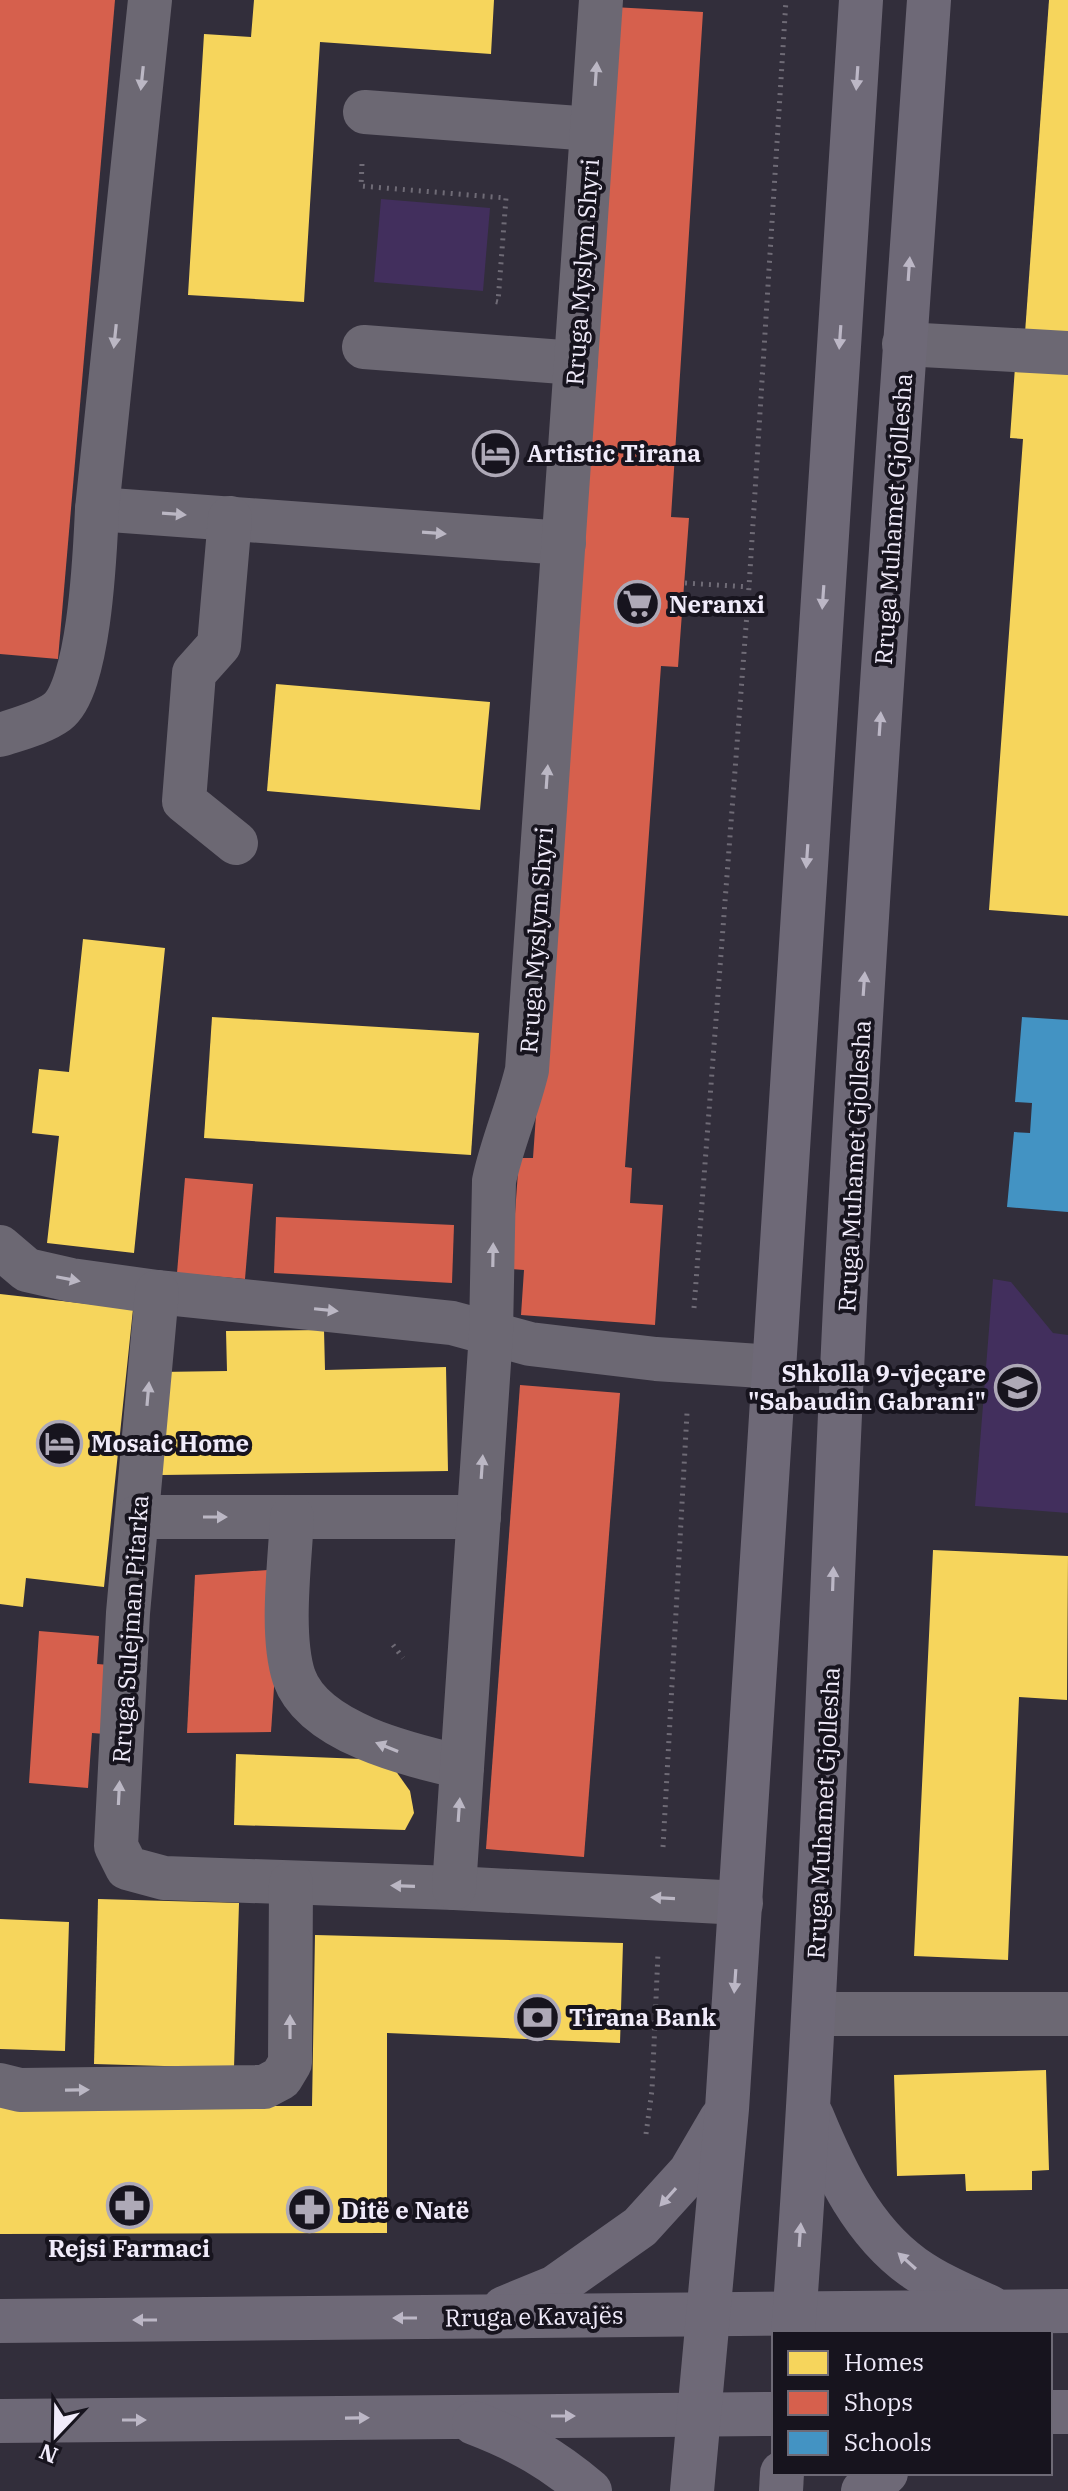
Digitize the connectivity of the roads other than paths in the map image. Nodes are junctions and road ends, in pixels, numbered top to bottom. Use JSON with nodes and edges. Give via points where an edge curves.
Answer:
{"nodes":[{"id":1,"x":150,"y":0,"type":"edge"},
{"id":2,"x":601,"y":0,"type":"edge"},
{"id":3,"x":861,"y":0,"type":"edge"},
{"id":4,"x":929,"y":0,"type":"edge"},
{"id":5,"x":365,"y":112,"type":"dead end"},
{"id":6,"x":592,"y":129,"type":"junction"},
{"id":7,"x":904,"y":344,"type":"junction"},
{"id":8,"x":364,"y":347,"type":"dead end"},
{"id":9,"x":1068,"y":353,"type":"edge"},
{"id":10,"x":576,"y":363,"type":"junction"},
{"id":11,"x":97,"y":509,"type":"junction"},
{"id":12,"x":230,"y":518,"type":"junction"},
{"id":13,"x":564,"y":543,"type":"junction"},
{"id":14,"x":0,"y":735,"type":"edge"},
{"id":15,"x":236,"y":843,"type":"dead end"},
{"id":16,"x":0,"y":1247,"type":"edge"},
{"id":17,"x":157,"y":1292,"type":"junction"},
{"id":18,"x":491,"y":1333,"type":"junction"},
{"id":19,"x":774,"y":1367,"type":"junction"},
{"id":20,"x":137,"y":1517,"type":"junction"},
{"id":21,"x":292,"y":1517,"type":"junction"},
{"id":22,"x":479,"y":1517,"type":"junction"},
{"id":23,"x":462,"y":1767,"type":"junction"},
{"id":24,"x":291,"y":1883,"type":"junction"},
{"id":25,"x":454,"y":1888,"type":"junction"},
{"id":26,"x":741,"y":1903,"type":"junction"},
{"id":27,"x":814,"y":2014,"type":"junction"},
{"id":28,"x":1068,"y":2014,"type":"edge"},
{"id":29,"x":0,"y":2085,"type":"edge"},
{"id":30,"x":727,"y":2109,"type":"junction"},
{"id":31,"x":809,"y":2110,"type":"junction"},
{"id":32,"x":999,"y":2311,"type":"junction"},
{"id":33,"x":1068,"y":2311,"type":"edge"},
{"id":34,"x":708,"y":2314,"type":"junction"},
{"id":35,"x":483,"y":2317,"type":"junction"},
{"id":36,"x":0,"y":2321,"type":"edge"},
{"id":37,"x":793,"y":2323,"type":"edge"},
{"id":38,"x":772,"y":2414,"type":"edge"},
{"id":39,"x":699,"y":2415,"type":"junction"},
{"id":40,"x":457,"y":2417,"type":"junction"},
{"id":41,"x":0,"y":2421,"type":"edge"},
{"id":42,"x":883,"y":2475,"type":"edge"},
{"id":43,"x":590,"y":2491,"type":"edge"},
{"id":44,"x":692,"y":2491,"type":"edge"},
{"id":45,"x":863,"y":2491,"type":"edge"}],
"edges":[{"from":1,"to":11,"type":"street","one_way":true},
{"from":6,"to":2,"type":"street","name":"Rruga Myslym Shyri","one_way":true},
{"from":3,"to":19,"type":"main road","one_way":true},
{"from":7,"to":4,"type":"main road","name":"Rruga Muhamet Gjollesha","one_way":true},
{"from":5,"to":6,"type":"street"},
{"from":6,"to":10,"type":"street","name":"Rruga Myslym Shyri"},
{"from":7,"to":9,"type":"street"},
{"from":27,"to":7,"type":"main road","name":"Rruga Muhamet Gjollesha","one_way":true,"via":[[848,1247]]},
{"from":8,"to":10,"type":"street"},
{"from":10,"to":13,"type":"street","name":"Rruga Myslym Shyri"},
{"from":11,"to":12,"type":"street","one_way":true},
{"from":11,"to":14,"type":"street","via":[[94,578],[79,674],[59,711]]},
{"from":12,"to":13,"type":"street","one_way":true},
{"from":12,"to":15,"type":"street","via":[[219,645],[194,673],[184,801]]},
{"from":18,"to":13,"type":"street","name":"Rruga Myslym Shyri","one_way":true,"via":[[494,1181],[527,1070]]},
{"from":16,"to":17,"type":"street","one_way":true,"via":[[27,1270]]},
{"from":17,"to":18,"type":"street","one_way":true,"via":[[452,1323]]},
{"from":20,"to":17,"type":"street","name":"Rruga Sulejman Pitarka","one_way":true},
{"from":18,"to":19,"type":"street","via":[[530,1344]]},
{"from":22,"to":18,"type":"street","one_way":true},
{"from":19,"to":26,"type":"main road"},
{"from":20,"to":21,"type":"street","one_way":true},
{"from":24,"to":20,"type":"street","name":"Rruga Sulejman Pitarka","one_way":true,"via":[[164,1878],[127,1868],[116,1846]]},
{"from":21,"to":22,"type":"street"},
{"from":23,"to":21,"type":"street","one_way":true,"via":[[402,1753],[355,1734],[311,1705],[295,1678],[288,1640]]},
{"from":22,"to":23,"type":"street"},
{"from":25,"to":23,"type":"street","one_way":true},
{"from":25,"to":24,"type":"street","one_way":true},
{"from":29,"to":24,"type":"street","one_way":true,"via":[[20,2090],[264,2087],[281,2078],[290,2063]]},
{"from":26,"to":25,"type":"street","one_way":true},
{"from":26,"to":30,"type":"main road","one_way":true},
{"from":27,"to":28,"type":"street"},
{"from":27,"to":31,"type":"main road","name":"Rruga Muhamet Gjollesha"},
{"from":30,"to":34,"type":"main road"},
{"from":30,"to":35,"type":"main road","one_way":true,"via":[[690,2172],[640,2227],[555,2287]]},
{"from":32,"to":31,"type":"main road","one_way":true,"via":[[938,2284],[887,2242],[853,2203]]},
{"from":37,"to":31,"type":"main road","name":"Rruga Muhamet Gjollesha","one_way":true},
{"from":32,"to":33,"type":"main road","name":"Rruga e Kavajës"},
{"from":32,"to":37,"type":"main road","name":"Rruga e Kavajës"},
{"from":34,"to":35,"type":"main road","name":"Rruga e Kavajës"},
{"from":34,"to":37,"type":"main road","name":"Rruga e Kavajës"},
{"from":34,"to":39,"type":"main road"},
{"from":35,"to":36,"type":"main road","name":"Rruga e Kavajës","one_way":true},
{"from":38,"to":39,"type":"main road"},
{"from":40,"to":39,"type":"main road","one_way":true},
{"from":39,"to":44,"type":"main road"},
{"from":41,"to":40,"type":"main road","one_way":true},
{"from":40,"to":43,"type":"main road","via":[[507,2435],[554,2461]]},
{"from":42,"to":45,"type":"main road"}]}
